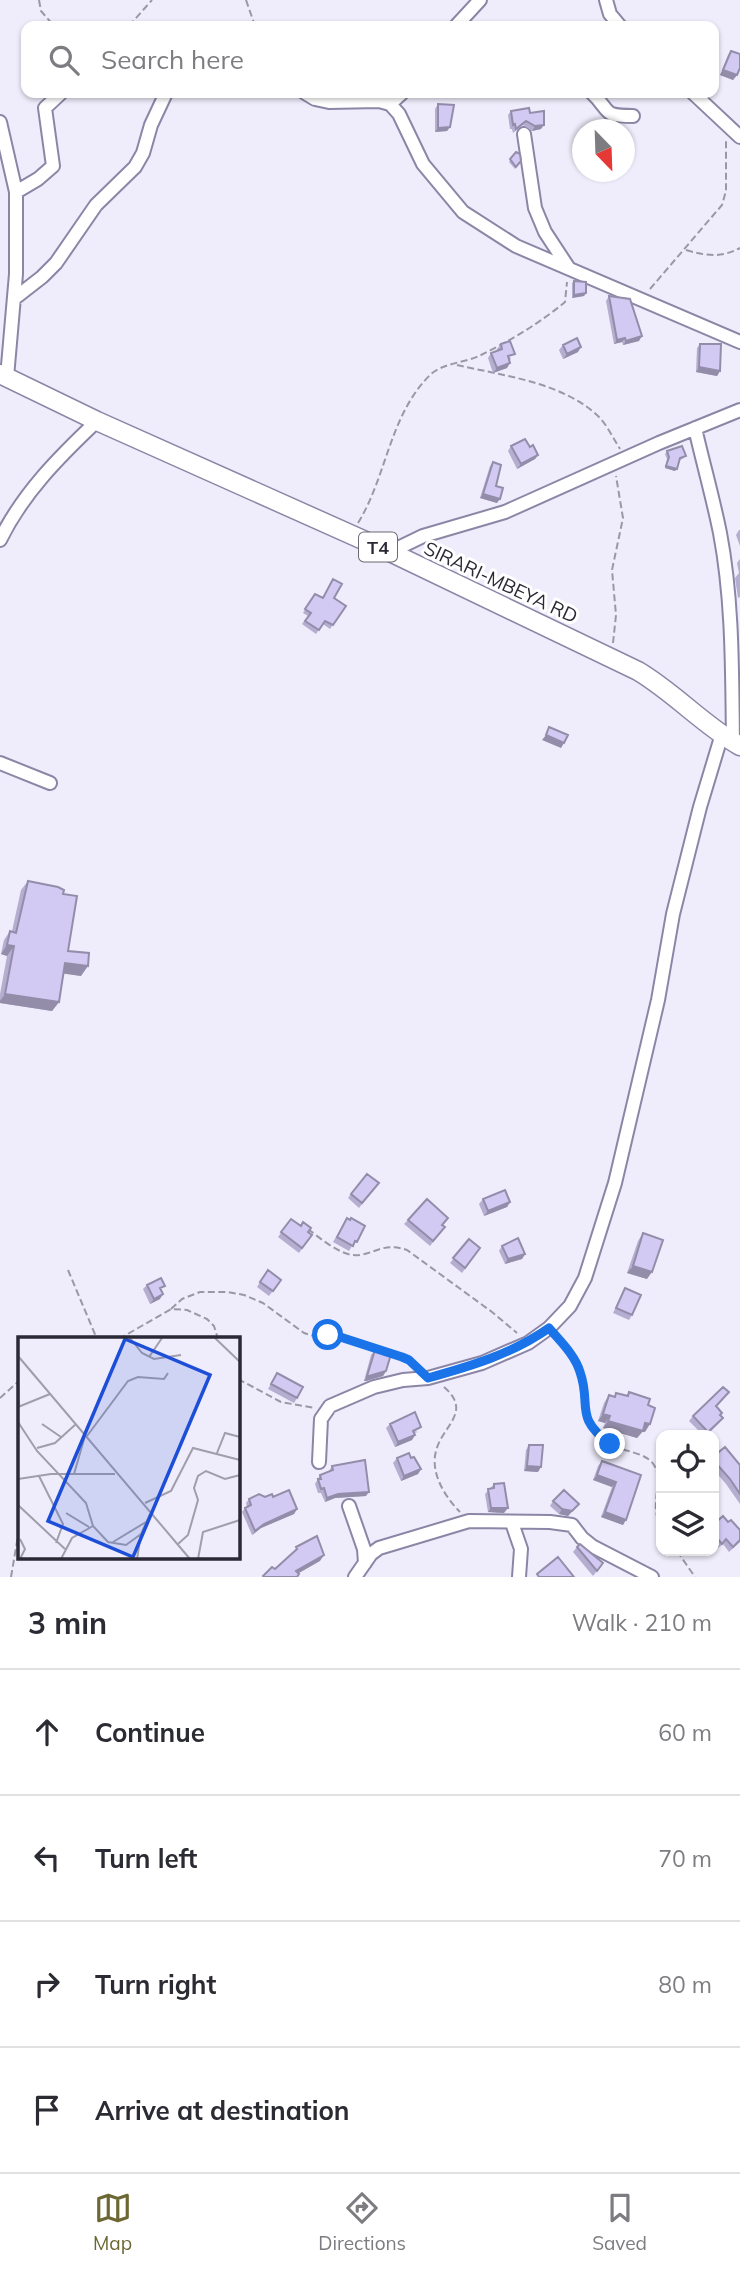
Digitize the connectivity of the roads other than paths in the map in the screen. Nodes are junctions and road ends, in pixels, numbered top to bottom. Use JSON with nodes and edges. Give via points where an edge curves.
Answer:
{"nodes":[{"id":1,"x":480,"y":0,"type":"edge"},
{"id":2,"x":606,"y":0,"type":"edge"},
{"id":3,"x":461,"y":21,"type":"edge"},
{"id":4,"x":616,"y":21,"type":"edge"},
{"id":5,"x":55,"y":98,"type":"edge"},
{"id":6,"x":164,"y":98,"type":"edge"},
{"id":7,"x":313,"y":98,"type":"edge"},
{"id":8,"x":397,"y":98,"type":"edge"},
{"id":9,"x":596,"y":98,"type":"edge"},
{"id":10,"x":698,"y":98,"type":"edge"},
{"id":11,"x":390,"y":104,"type":"junction"},
{"id":12,"x":633,"y":116,"type":"dead end"},
{"id":13,"x":0,"y":122,"type":"edge"},
{"id":14,"x":524,"y":134,"type":"dead end"},
{"id":15,"x":740,"y":137,"type":"edge"},
{"id":16,"x":16,"y":192,"type":"junction"},
{"id":17,"x":569,"y":267,"type":"junction"},
{"id":18,"x":15,"y":298,"type":"junction"},
{"id":19,"x":740,"y":342,"type":"edge"},
{"id":20,"x":4,"y":376,"type":"edge"},
{"id":21,"x":740,"y":410,"type":"edge"},
{"id":22,"x":97,"y":421,"type":"junction"},
{"id":23,"x":695,"y":428,"type":"junction"},
{"id":24,"x":0,"y":540,"type":"edge"},
{"id":25,"x":390,"y":552,"type":"junction"},
{"id":26,"x":732,"y":741,"type":"edge"},
{"id":27,"x":0,"y":763,"type":"edge"},
{"id":28,"x":50,"y":783,"type":"dead end"},
{"id":29,"x":319,"y":1462,"type":"dead end"},
{"id":30,"x":349,"y":1506,"type":"dead end"},
{"id":31,"x":512,"y":1523,"type":"junction"},
{"id":32,"x":365,"y":1564,"type":"junction"},
{"id":33,"x":355,"y":1577,"type":"edge"},
{"id":34,"x":519,"y":1577,"type":"edge"},
{"id":35,"x":652,"y":1577,"type":"edge"}],
"edges":[{"from":1,"to":3,"type":"street"},
{"from":2,"to":4,"type":"street"},
{"from":5,"to":16,"type":"street","via":[[44,108],[53,166]]},
{"from":6,"to":18,"type":"street","via":[[135,167],[96,205],[55,263]]},
{"from":7,"to":11,"type":"street"},
{"from":8,"to":11,"type":"street"},
{"from":9,"to":12,"type":"street","via":[[614,116]]},
{"from":10,"to":15,"type":"street"},
{"from":11,"to":17,"type":"street","via":[[423,164],[463,212],[516,246]]},
{"from":13,"to":16,"type":"street"},
{"from":14,"to":17,"type":"street","via":[[535,208]]},
{"from":16,"to":18,"type":"street"},
{"from":17,"to":19,"type":"street"},
{"from":18,"to":20,"type":"street"},
{"from":20,"to":22,"type":"highway","name":"SIRARI-MBEYA RD","number":"T4"},
{"from":21,"to":23,"type":"street"},
{"from":22,"to":24,"type":"street","via":[[24,498]]},
{"from":22,"to":25,"type":"highway","name":"SIRARI-MBEYA RD","number":"T4"},
{"from":23,"to":25,"type":"street","via":[[505,512],[423,536]]},
{"from":23,"to":26,"type":"street","via":[[720,534],[732,647]]},
{"from":25,"to":26,"type":"highway","name":"SIRARI-MBEYA RD","number":"T4","via":[[664,686]]},
{"from":26,"to":29,"type":"street","via":[[700,807],[604,1223],[585,1279],[569,1306],[528,1343],[482,1363],[374,1387],[328,1408],[321,1419]]},
{"from":27,"to":28,"type":"street"},
{"from":30,"to":32,"type":"street"},
{"from":31,"to":32,"type":"street","via":[[469,1521],[392,1543],[374,1551]]},
{"from":31,"to":34,"type":"street","via":[[521,1549]]},
{"from":31,"to":35,"type":"street","via":[[572,1525],[592,1546]]},
{"from":32,"to":33,"type":"street"}]}
